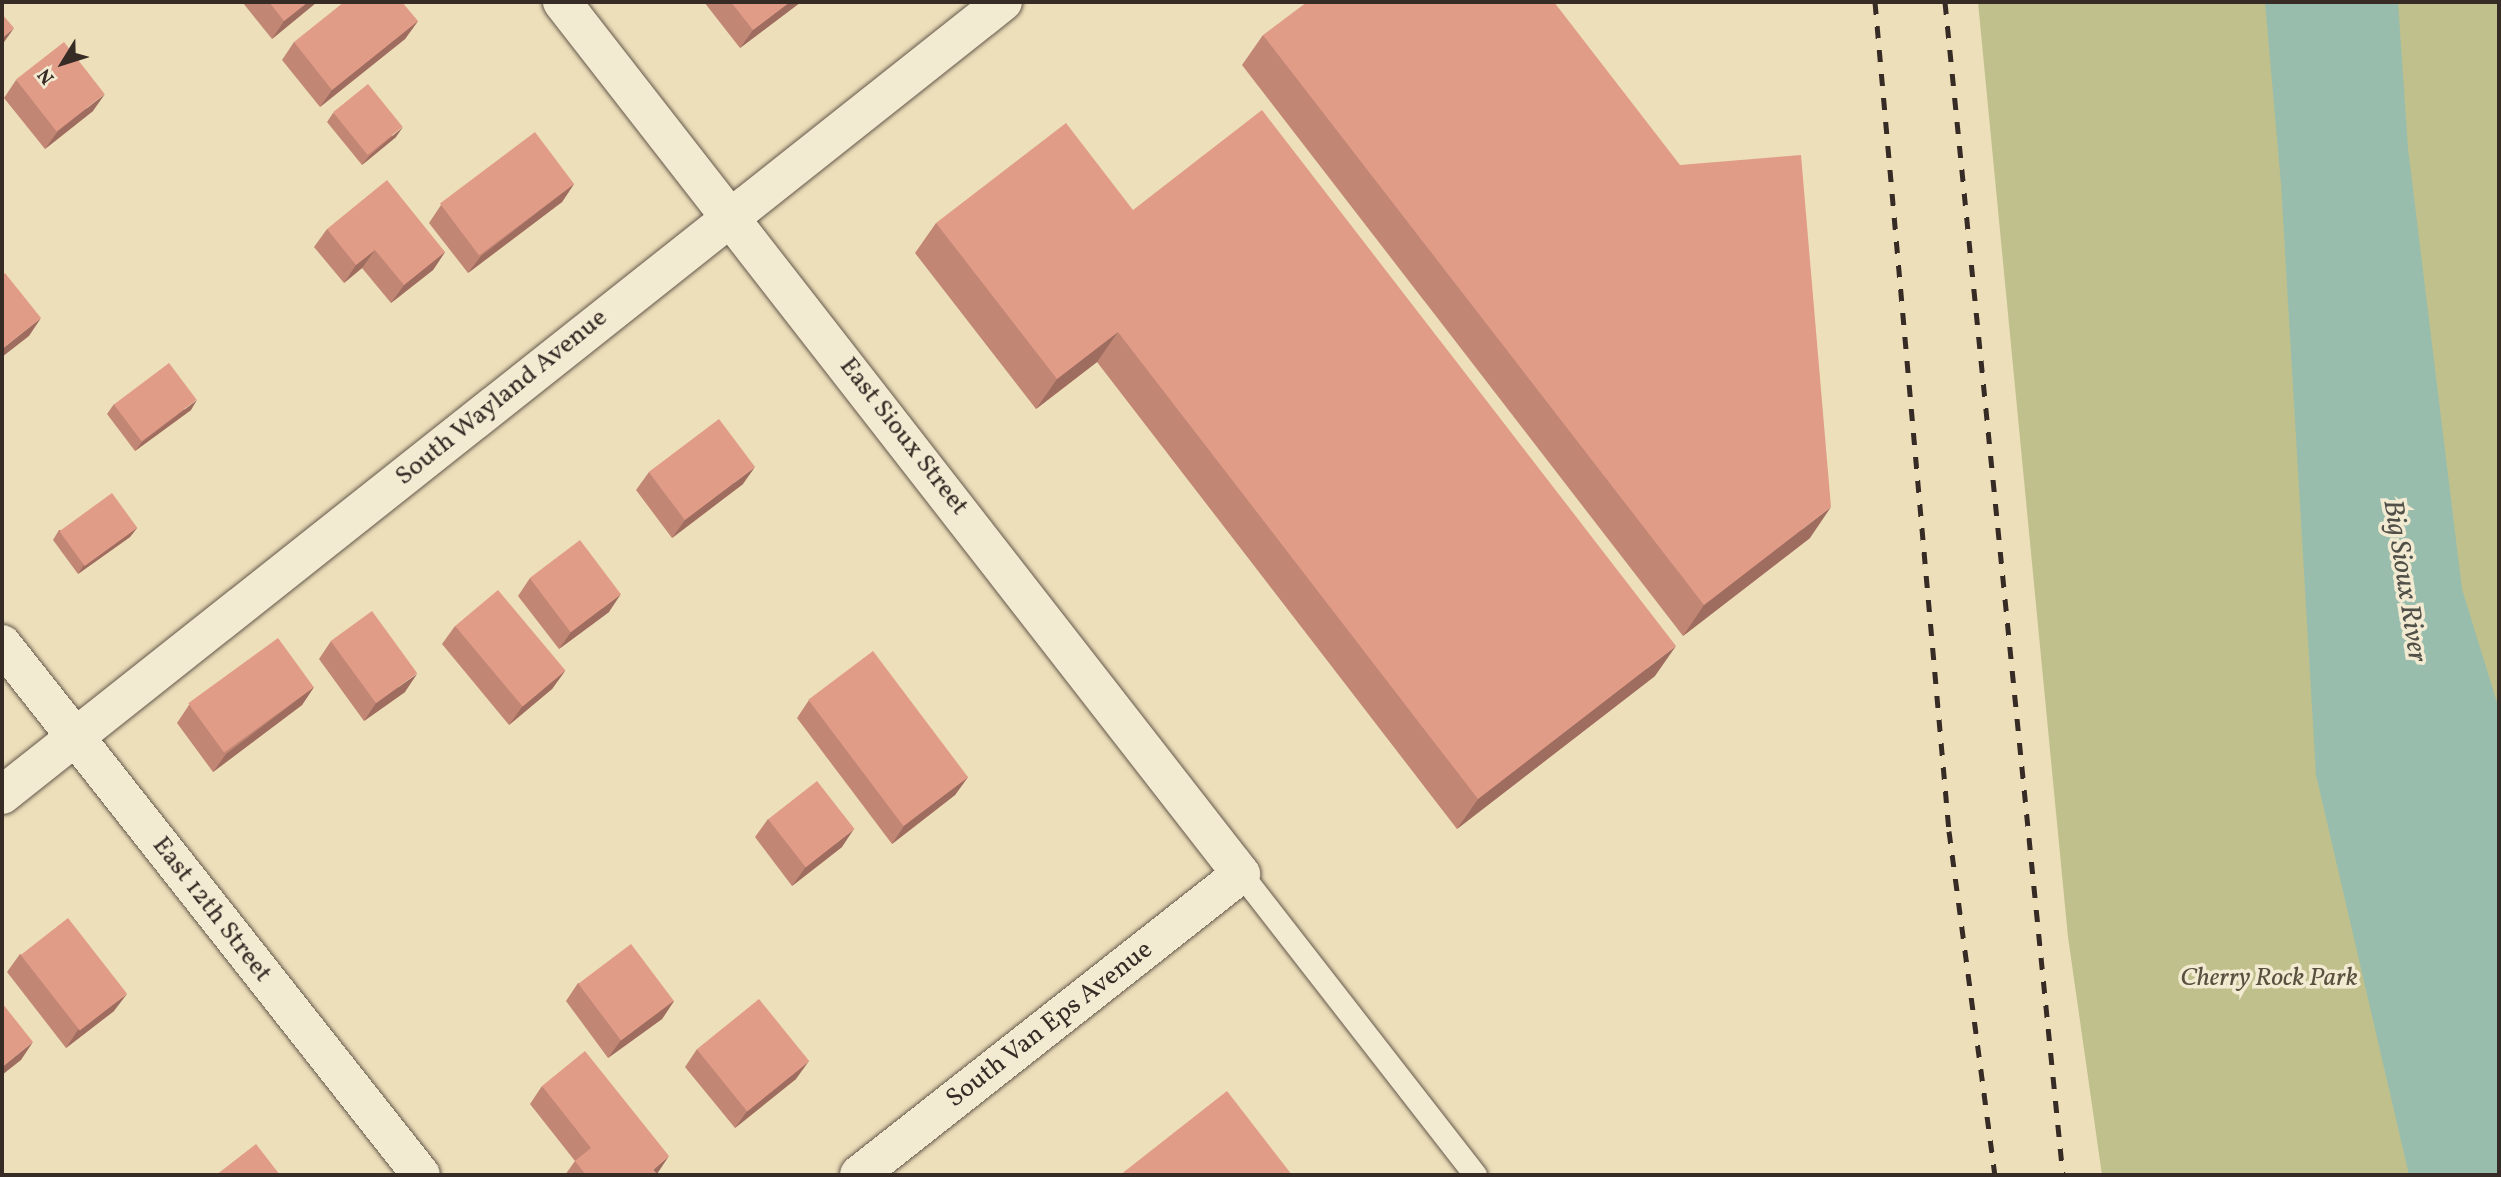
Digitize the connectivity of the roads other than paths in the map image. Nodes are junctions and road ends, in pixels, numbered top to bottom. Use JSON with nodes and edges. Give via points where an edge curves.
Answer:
{"nodes":[{"id":1,"x":562,"y":2,"type":"edge"},
{"id":2,"x":1003,"y":2,"type":"edge"},
{"id":3,"x":731,"y":215,"type":"junction"},
{"id":4,"x":2,"y":644,"type":"edge"},
{"id":5,"x":75,"y":737,"type":"junction"},
{"id":6,"x":2,"y":795,"type":"edge"},
{"id":7,"x":1241,"y":874,"type":"junction"},
{"id":8,"x":421,"y":1175,"type":"edge"},
{"id":9,"x":859,"y":1175,"type":"edge"},
{"id":10,"x":1475,"y":1175,"type":"edge"}],
"edges":[{"from":1,"to":3,"type":"street","name":"East Sioux Street"},
{"from":2,"to":3,"type":"street","name":"South Wayland Avenue"},
{"from":3,"to":5,"type":"street","name":"South Wayland Avenue"},
{"from":3,"to":7,"type":"street","name":"East Sioux Street"},
{"from":4,"to":5,"type":"street","name":"East 12th Street"},
{"from":5,"to":6,"type":"street","name":"South Wayland Avenue"},
{"from":5,"to":8,"type":"street","name":"East 12th Street"},
{"from":7,"to":9,"type":"street","name":"South Van Eps Avenue"},
{"from":7,"to":10,"type":"lane"}]}
